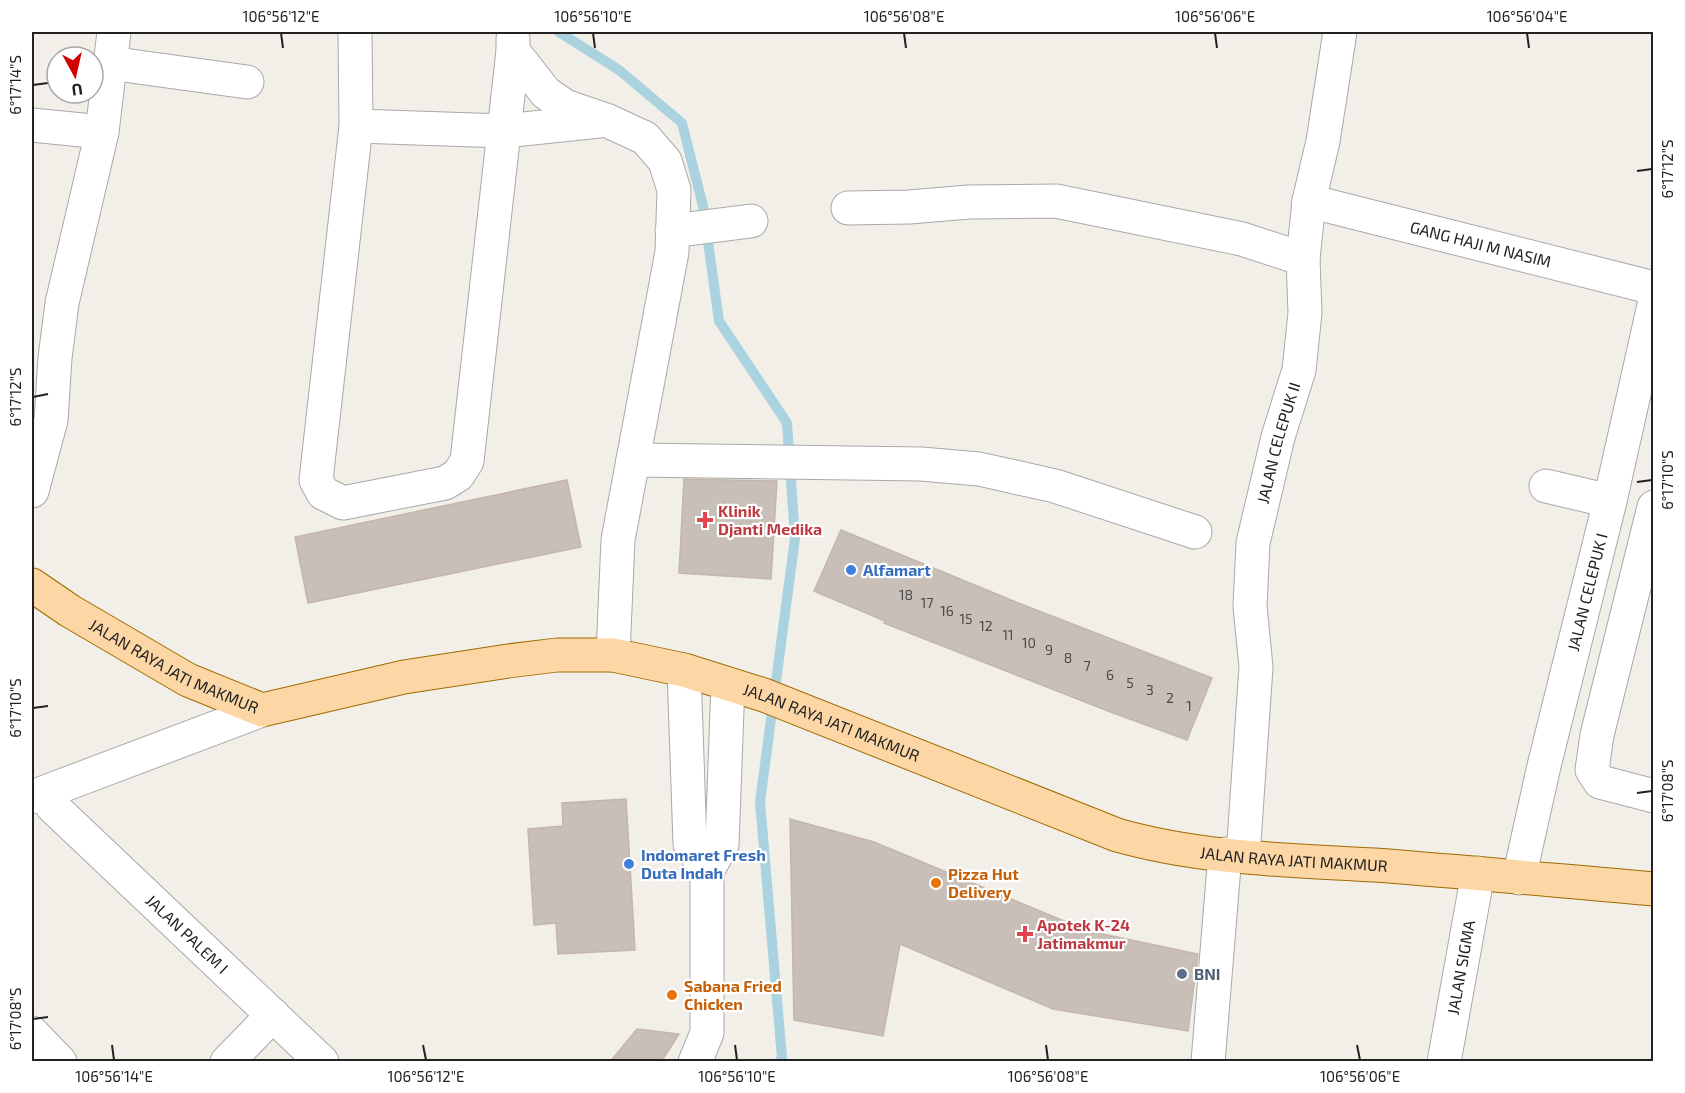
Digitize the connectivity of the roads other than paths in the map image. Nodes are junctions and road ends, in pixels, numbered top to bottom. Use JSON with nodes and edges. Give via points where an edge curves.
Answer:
{"nodes":[{"id":1,"x":355,"y":32,"type":"edge"},
{"id":2,"x":1340,"y":32,"type":"edge"},
{"id":3,"x":513,"y":41,"type":"edge"},
{"id":4,"x":111,"y":47,"type":"edge"},
{"id":5,"x":247,"y":82,"type":"dead end"},
{"id":6,"x":606,"y":120,"type":"junction"},
{"id":7,"x":32,"y":125,"type":"edge"},
{"id":8,"x":356,"y":126,"type":"junction"},
{"id":9,"x":505,"y":131,"type":"junction"},
{"id":10,"x":102,"y":132,"type":"junction"},
{"id":11,"x":1309,"y":201,"type":"junction"},
{"id":12,"x":848,"y":208,"type":"dead end"},
{"id":13,"x":740,"y":222,"type":"dead end"},
{"id":14,"x":679,"y":231,"type":"junction"},
{"id":15,"x":1303,"y":259,"type":"junction"},
{"id":16,"x":1653,"y":288,"type":"edge"},
{"id":17,"x":1653,"y":305,"type":"edge"},
{"id":18,"x":633,"y":460,"type":"junction"},
{"id":19,"x":1546,"y":486,"type":"dead end"},
{"id":20,"x":32,"y":491,"type":"edge"},
{"id":21,"x":1611,"y":501,"type":"junction"},
{"id":22,"x":1653,"y":507,"type":"edge"},
{"id":23,"x":1194,"y":532,"type":"dead end"},
{"id":24,"x":32,"y":585,"type":"edge"},
{"id":25,"x":1643,"y":600,"type":"edge"},
{"id":26,"x":613,"y":655,"type":"junction"},
{"id":27,"x":684,"y":670,"type":"junction"},
{"id":28,"x":728,"y":684,"type":"junction"},
{"id":29,"x":262,"y":710,"type":"junction"},
{"id":30,"x":1653,"y":796,"type":"edge"},
{"id":31,"x":42,"y":801,"type":"edge"},
{"id":32,"x":1234,"y":855,"type":"junction"},
{"id":33,"x":707,"y":871,"type":"junction"},
{"id":34,"x":1478,"y":873,"type":"junction"},
{"id":35,"x":1519,"y":878,"type":"junction"},
{"id":36,"x":1653,"y":889,"type":"edge"},
{"id":37,"x":273,"y":1015,"type":"junction"},
{"id":38,"x":32,"y":1033,"type":"edge"},
{"id":39,"x":60,"y":1062,"type":"edge"},
{"id":40,"x":227,"y":1062,"type":"edge"},
{"id":41,"x":322,"y":1062,"type":"edge"},
{"id":42,"x":695,"y":1062,"type":"edge"},
{"id":43,"x":1208,"y":1062,"type":"edge"},
{"id":44,"x":1444,"y":1062,"type":"edge"}],
"edges":[{"from":1,"to":8,"type":"street"},
{"from":2,"to":11,"type":"street","name":"JALAN CELEPUK II"},
{"from":3,"to":6,"type":"street","via":[[546,93],[565,106]]},
{"from":3,"to":9,"type":"street"},
{"from":4,"to":5,"type":"street"},
{"from":4,"to":10,"type":"street"},
{"from":6,"to":9,"type":"street"},
{"from":6,"to":14,"type":"street","via":[[645,138],[666,161]]},
{"from":7,"to":10,"type":"street"},
{"from":8,"to":9,"type":"street"},
{"from":8,"to":9,"type":"street","via":[[316,480],[323,493],[343,503],[445,483],[458,476],[467,461]]},
{"from":10,"to":20,"type":"street","via":[[62,303],[51,420]]},
{"from":11,"to":15,"type":"street","name":"JALAN CELEPUK II"},
{"from":11,"to":16,"type":"street","name":"GANG HAJI M NASIM"},
{"from":12,"to":15,"type":"street","via":[[1056,201],[1242,239]]},
{"from":13,"to":14,"type":"street"},
{"from":14,"to":18,"type":"street"},
{"from":15,"to":32,"type":"street","name":"JALAN CELEPUK II","via":[[1305,313],[1299,370],[1278,437],[1253,543],[1250,606],[1256,668]]},
{"from":17,"to":21,"type":"street","name":"JALAN CELEPUK I"},
{"from":18,"to":23,"type":"street","via":[[921,464],[979,470],[1055,486]]},
{"from":18,"to":26,"type":"street","via":[[618,540]]},
{"from":19,"to":21,"type":"street"},
{"from":21,"to":35,"type":"street","name":"JALAN CELEPUK I"},
{"from":22,"to":25,"type":"street"},
{"from":24,"to":29,"type":"main road","name":"JALAN RAYA JATI MAKMUR","via":[[188,680]]},
{"from":25,"to":30,"type":"street","via":[[1597,735],[1592,770],[1600,782]]},
{"from":26,"to":27,"type":"main road","name":"JALAN RAYA JATI MAKMUR"},
{"from":26,"to":29,"type":"main road","name":"JALAN RAYA JATI MAKMUR","via":[[557,655],[404,677]]},
{"from":27,"to":28,"type":"main road","name":"JALAN RAYA JATI MAKMUR"},
{"from":27,"to":33,"type":"street","via":[[690,844]]},
{"from":28,"to":32,"type":"main road","name":"JALAN RAYA JATI MAKMUR","via":[[1117,835],[1149,844]]},
{"from":28,"to":33,"type":"street","via":[[723,846]]},
{"from":29,"to":31,"type":"street"},
{"from":31,"to":37,"type":"street","name":"JALAN PALEM I"},
{"from":32,"to":34,"type":"main road","name":"JALAN RAYA JATI MAKMUR"},
{"from":32,"to":43,"type":"street","name":"JALAN CELEPUK II"},
{"from":33,"to":42,"type":"street","via":[[707,1033]]},
{"from":34,"to":35,"type":"main road","name":"JALAN RAYA JATI MAKMUR"},
{"from":34,"to":44,"type":"street","name":"JALAN SIGMA"},
{"from":35,"to":36,"type":"main road","name":"JALAN RAYA JATI MAKMUR"},
{"from":37,"to":40,"type":"street"},
{"from":37,"to":41,"type":"street","name":"JALAN PALEM I"},
{"from":38,"to":39,"type":"street"}]}
